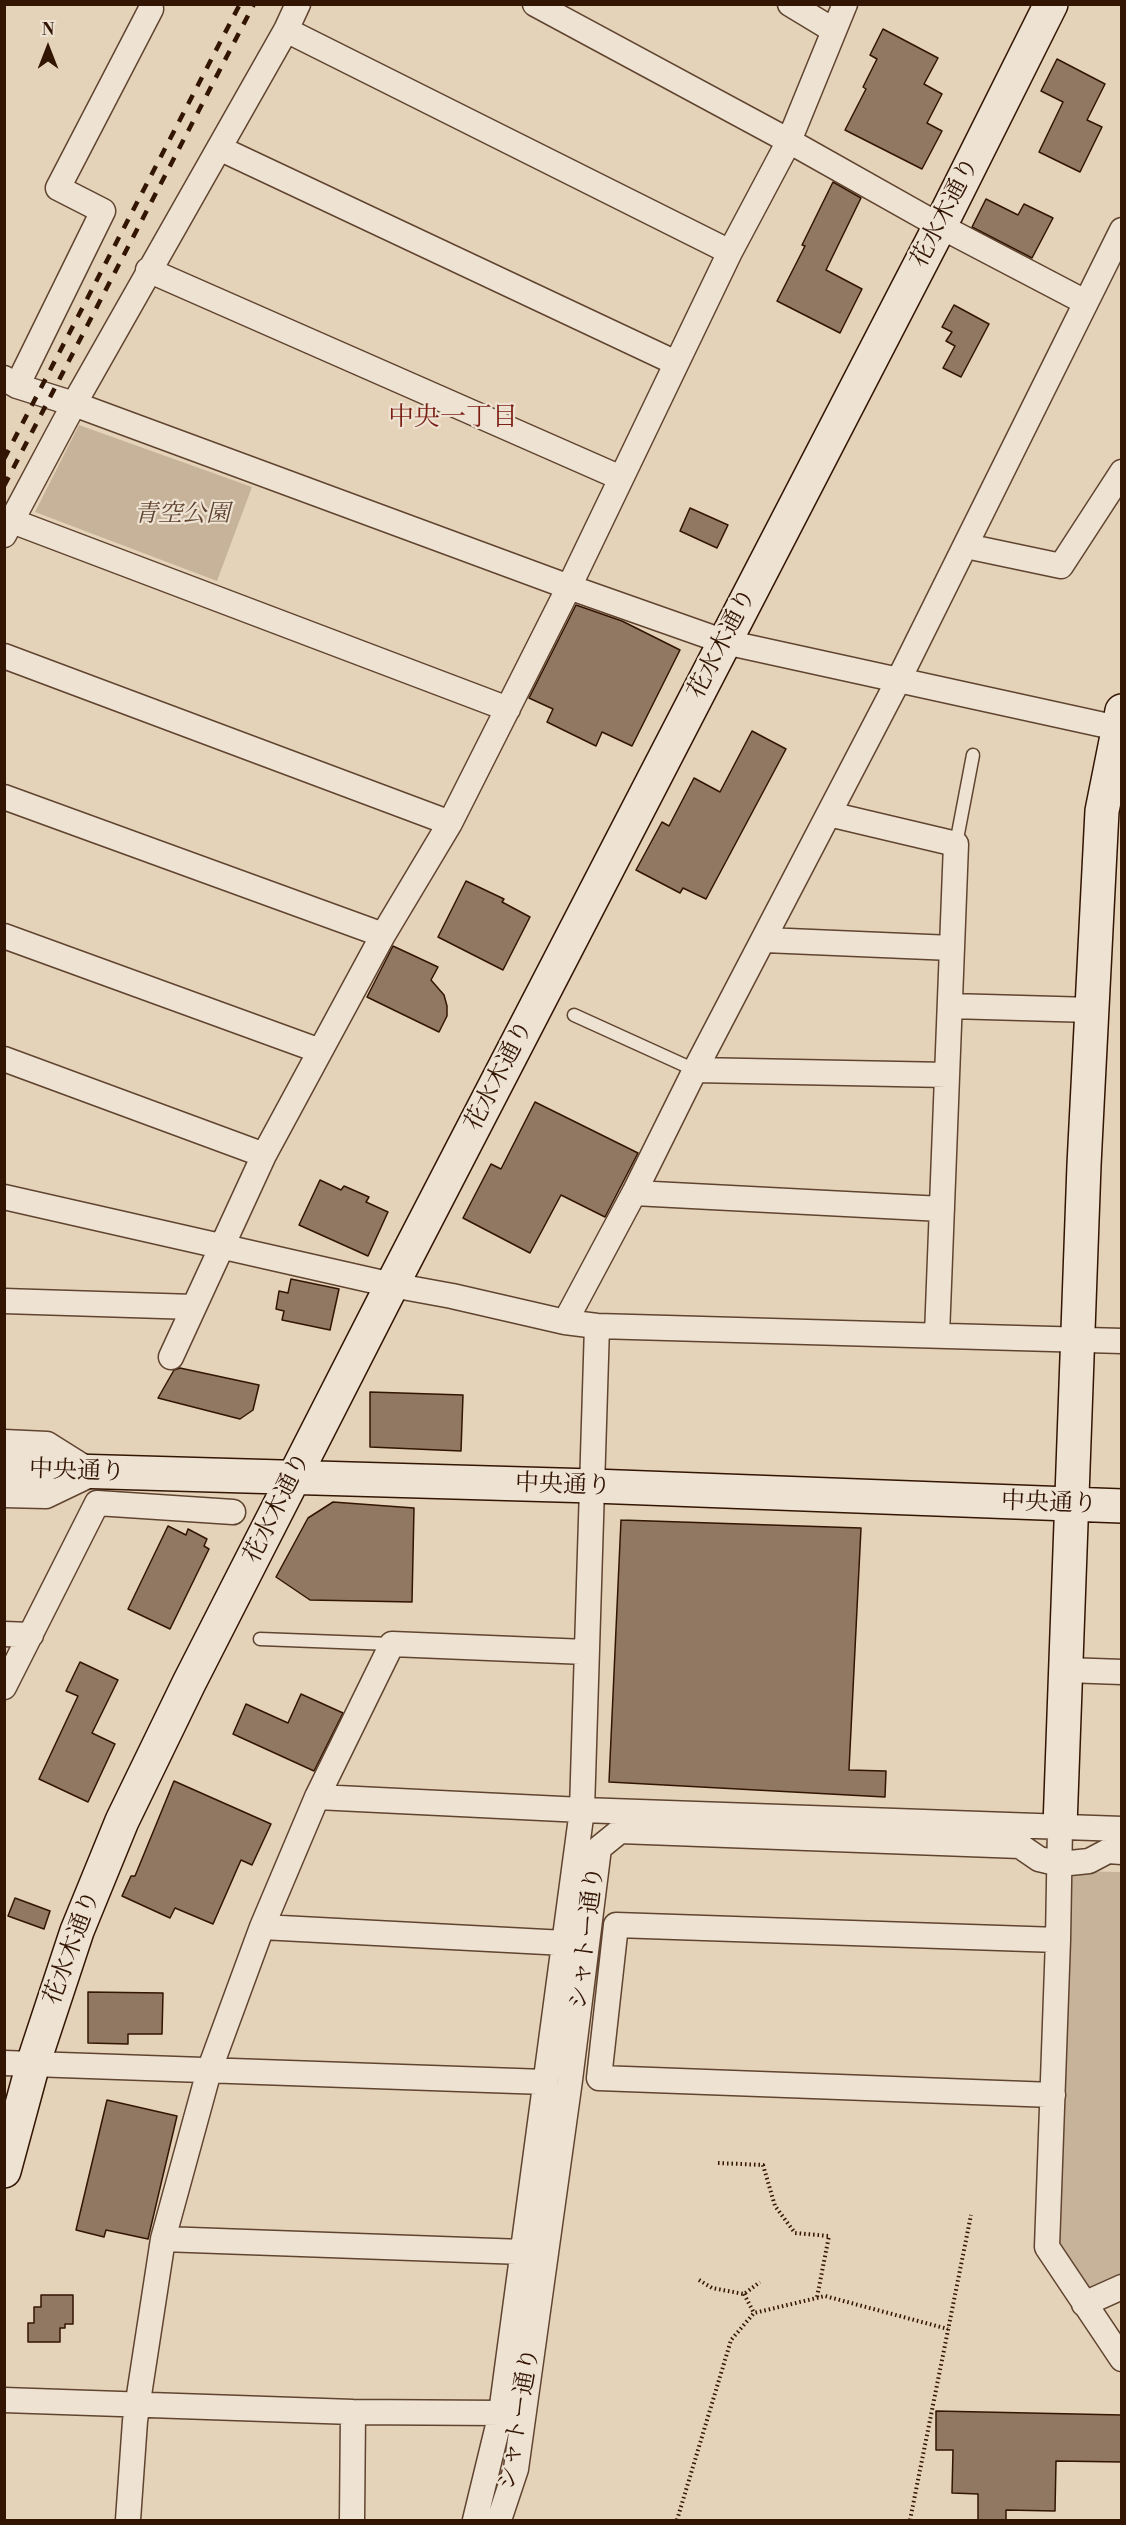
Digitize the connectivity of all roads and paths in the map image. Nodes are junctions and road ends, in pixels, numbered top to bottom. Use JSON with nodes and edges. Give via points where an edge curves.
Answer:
{"nodes":[{"id":1,"x":298,"y":4,"type":"edge"},
{"id":2,"x":535,"y":4,"type":"edge"},
{"id":3,"x":790,"y":4,"type":"edge"},
{"id":4,"x":845,"y":4,"type":"edge"},
{"id":5,"x":1051,"y":4,"type":"edge"},
{"id":6,"x":148,"y":6,"type":"edge"},
{"id":7,"x":286,"y":30,"type":"junction"},
{"id":8,"x":833,"y":30,"type":"junction"},
{"id":9,"x":789,"y":141,"type":"junction"},
{"id":10,"x":219,"y":148,"type":"junction"},
{"id":11,"x":940,"y":225,"type":"junction"},
{"id":12,"x":1122,"y":230,"type":"edge"},
{"id":13,"x":730,"y":252,"type":"junction"},
{"id":14,"x":148,"y":270,"type":"junction"},
{"id":15,"x":1085,"y":302,"type":"junction"},
{"id":16,"x":676,"y":363,"type":"junction"},
{"id":17,"x":11,"y":382,"type":"edge"},
{"id":18,"x":74,"y":404,"type":"junction"},
{"id":19,"x":1122,"y":472,"type":"edge"},
{"id":20,"x":621,"y":478,"type":"junction"},
{"id":21,"x":8,"y":528,"type":"edge"},
{"id":22,"x":966,"y":546,"type":"junction"},
{"id":23,"x":569,"y":587,"type":"junction"},
{"id":24,"x":725,"y":642,"type":"junction"},
{"id":25,"x":4,"y":656,"type":"edge"},
{"id":26,"x":898,"y":681,"type":"junction"},
{"id":27,"x":507,"y":709,"type":"junction"},
{"id":28,"x":1120,"y":722,"type":"edge"},
{"id":29,"x":973,"y":755,"type":"dead end"},
{"id":30,"x":4,"y":797,"type":"edge"},
{"id":31,"x":829,"y":814,"type":"junction"},
{"id":32,"x":450,"y":823,"type":"junction"},
{"id":33,"x":956,"y":844,"type":"junction"},
{"id":34,"x":383,"y":935,"type":"junction"},
{"id":35,"x":4,"y":936,"type":"edge"},
{"id":36,"x":765,"y":940,"type":"junction"},
{"id":37,"x":952,"y":948,"type":"junction"},
{"id":38,"x":950,"y":1006,"type":"junction"},
{"id":39,"x":1092,"y":1010,"type":"junction"},
{"id":40,"x":574,"y":1015,"type":"dead end"},
{"id":41,"x":320,"y":1051,"type":"junction"},
{"id":42,"x":4,"y":1059,"type":"edge"},
{"id":43,"x":695,"y":1070,"type":"junction"},
{"id":44,"x":947,"y":1075,"type":"junction"},
{"id":45,"x":264,"y":1155,"type":"junction"},
{"id":46,"x":634,"y":1193,"type":"junction"},
{"id":47,"x":4,"y":1197,"type":"edge"},
{"id":48,"x":942,"y":1209,"type":"junction"},
{"id":49,"x":224,"y":1245,"type":"junction"},
{"id":50,"x":392,"y":1285,"type":"junction"},
{"id":51,"x":4,"y":1301,"type":"edge"},
{"id":52,"x":194,"y":1307,"type":"junction"},
{"id":53,"x":565,"y":1322,"type":"junction"},
{"id":54,"x":597,"y":1326,"type":"junction"},
{"id":55,"x":937,"y":1335,"type":"junction"},
{"id":56,"x":1078,"y":1340,"type":"junction"},
{"id":57,"x":1122,"y":1341,"type":"edge"},
{"id":58,"x":171,"y":1357,"type":"dead end"},
{"id":59,"x":4,"y":1442,"type":"edge"},
{"id":60,"x":4,"y":1469,"type":"edge"},
{"id":61,"x":94,"y":1473,"type":"junction"},
{"id":62,"x":293,"y":1478,"type":"junction"},
{"id":63,"x":593,"y":1486,"type":"junction"},
{"id":64,"x":4,"y":1495,"type":"edge"},
{"id":65,"x":1072,"y":1505,"type":"junction"},
{"id":66,"x":1122,"y":1506,"type":"edge"},
{"id":67,"x":233,"y":1512,"type":"dead end"},
{"id":68,"x":4,"y":1634,"type":"edge"},
{"id":69,"x":31,"y":1635,"type":"junction"},
{"id":70,"x":260,"y":1639,"type":"dead end"},
{"id":71,"x":392,"y":1644,"type":"junction"},
{"id":72,"x":586,"y":1652,"type":"junction"},
{"id":73,"x":1066,"y":1670,"type":"junction"},
{"id":74,"x":1122,"y":1672,"type":"edge"},
{"id":75,"x":4,"y":1687,"type":"edge"},
{"id":76,"x":317,"y":1797,"type":"junction"},
{"id":77,"x":582,"y":1810,"type":"junction"},
{"id":78,"x":1060,"y":1826,"type":"junction"},
{"id":79,"x":1122,"y":1829,"type":"edge"},
{"id":80,"x":1122,"y":1852,"type":"edge"},
{"id":81,"x":1060,"y":1864,"type":"junction"},
{"id":82,"x":262,"y":1927,"type":"junction"},
{"id":83,"x":1058,"y":1940,"type":"junction"},
{"id":84,"x":565,"y":1943,"type":"junction"},
{"id":85,"x":19,"y":2063,"type":"edge"},
{"id":86,"x":209,"y":2071,"type":"junction"},
{"id":87,"x":545,"y":2082,"type":"junction"},
{"id":88,"x":1053,"y":2095,"type":"junction"},
{"id":89,"x":718,"y":2163,"type":"dead end"},
{"id":90,"x":4,"y":2171,"type":"edge"},
{"id":91,"x":971,"y":2214,"type":"dead end"},
{"id":92,"x":163,"y":2239,"type":"junction"},
{"id":93,"x":523,"y":2252,"type":"junction"},
{"id":94,"x":699,"y":2280,"type":"dead end"},
{"id":95,"x":760,"y":2282,"type":"dead end"},
{"id":96,"x":1122,"y":2287,"type":"edge"},
{"id":97,"x":744,"y":2294,"type":"junction"},
{"id":98,"x":817,"y":2297,"type":"junction"},
{"id":99,"x":1084,"y":2304,"type":"junction"},
{"id":100,"x":753,"y":2313,"type":"junction"},
{"id":101,"x":948,"y":2329,"type":"junction"},
{"id":102,"x":1122,"y":2359,"type":"edge"},
{"id":103,"x":4,"y":2400,"type":"edge"},
{"id":104,"x":137,"y":2404,"type":"junction"},
{"id":105,"x":353,"y":2412,"type":"junction"},
{"id":106,"x":501,"y":2413,"type":"junction"},
{"id":107,"x":128,"y":2520,"type":"edge"},
{"id":108,"x":352,"y":2520,"type":"edge"},
{"id":109,"x":475,"y":2520,"type":"edge"},
{"id":110,"x":499,"y":2520,"type":"edge"},
{"id":111,"x":677,"y":2520,"type":"edge"},
{"id":112,"x":910,"y":2520,"type":"edge"}],
"edges":[{"from":1,"to":7,"type":"street"},
{"from":2,"to":9,"type":"street"},
{"from":3,"to":8,"type":"street"},
{"from":4,"to":8,"type":"street"},
{"from":5,"to":11,"type":"street","name":"花水木通り"},
{"from":6,"to":17,"type":"street","via":[[58,188],[103,211]]},
{"from":7,"to":10,"type":"street"},
{"from":7,"to":13,"type":"street"},
{"from":8,"to":9,"type":"street"},
{"from":9,"to":11,"type":"street"},
{"from":9,"to":13,"type":"street"},
{"from":10,"to":14,"type":"street"},
{"from":10,"to":16,"type":"street"},
{"from":11,"to":15,"type":"street"},
{"from":11,"to":24,"type":"street","name":"花水木通り"},
{"from":12,"to":15,"type":"street"},
{"from":13,"to":16,"type":"street"},
{"from":14,"to":18,"type":"street"},
{"from":14,"to":20,"type":"street"},
{"from":15,"to":22,"type":"street"},
{"from":16,"to":20,"type":"street"},
{"from":17,"to":18,"type":"street"},
{"from":18,"to":21,"type":"street"},
{"from":18,"to":23,"type":"street"},
{"from":19,"to":22,"type":"street","via":[[1061,566]]},
{"from":20,"to":23,"type":"street"},
{"from":21,"to":27,"type":"street"},
{"from":22,"to":26,"type":"street"},
{"from":23,"to":24,"type":"street"},
{"from":23,"to":27,"type":"street"},
{"from":24,"to":26,"type":"street"},
{"from":24,"to":50,"type":"street","name":"花水木通り"},
{"from":25,"to":32,"type":"street"},
{"from":26,"to":28,"type":"street"},
{"from":26,"to":31,"type":"street"},
{"from":27,"to":32,"type":"street"},
{"from":28,"to":39,"type":"street","via":[[1102,812]]},
{"from":29,"to":33,"type":"lane"},
{"from":30,"to":34,"type":"street"},
{"from":31,"to":33,"type":"street"},
{"from":31,"to":36,"type":"street"},
{"from":32,"to":34,"type":"street"},
{"from":33,"to":37,"type":"street"},
{"from":34,"to":41,"type":"street"},
{"from":35,"to":41,"type":"street"},
{"from":36,"to":37,"type":"street"},
{"from":36,"to":43,"type":"street"},
{"from":37,"to":38,"type":"street"},
{"from":38,"to":39,"type":"street"},
{"from":38,"to":44,"type":"street"},
{"from":39,"to":56,"type":"street"},
{"from":40,"to":43,"type":"lane"},
{"from":41,"to":45,"type":"street"},
{"from":42,"to":45,"type":"street"},
{"from":43,"to":44,"type":"street"},
{"from":43,"to":46,"type":"street"},
{"from":44,"to":48,"type":"street"},
{"from":45,"to":49,"type":"street"},
{"from":46,"to":48,"type":"street"},
{"from":46,"to":53,"type":"street"},
{"from":47,"to":49,"type":"street"},
{"from":48,"to":55,"type":"street"},
{"from":49,"to":50,"type":"street"},
{"from":49,"to":52,"type":"street"},
{"from":50,"to":53,"type":"street"},
{"from":50,"to":62,"type":"street","name":"花水木通り"},
{"from":51,"to":52,"type":"street"},
{"from":52,"to":58,"type":"street"},
{"from":53,"to":54,"type":"street"},
{"from":54,"to":55,"type":"street"},
{"from":54,"to":63,"type":"street"},
{"from":55,"to":56,"type":"street"},
{"from":56,"to":57,"type":"street"},
{"from":56,"to":65,"type":"street"},
{"from":59,"to":61,"type":"street","via":[[47,1444]]},
{"from":60,"to":61,"type":"street","name":"中央通り"},
{"from":61,"to":62,"type":"street","name":"中央通り"},
{"from":61,"to":64,"type":"street","via":[[46,1496]]},
{"from":62,"to":63,"type":"street","name":"中央通り"},
{"from":62,"to":85,"type":"street","name":"花水木通り","via":[[122,1821]]},
{"from":63,"to":65,"type":"street","name":"中央通り"},
{"from":63,"to":72,"type":"street"},
{"from":65,"to":66,"type":"street","name":"中央通り"},
{"from":65,"to":73,"type":"street"},
{"from":67,"to":69,"type":"street","via":[[97,1503]]},
{"from":68,"to":69,"type":"street"},
{"from":69,"to":75,"type":"street"},
{"from":70,"to":71,"type":"lane"},
{"from":71,"to":72,"type":"street"},
{"from":71,"to":76,"type":"street"},
{"from":72,"to":77,"type":"street"},
{"from":73,"to":74,"type":"street"},
{"from":73,"to":78,"type":"street"},
{"from":76,"to":77,"type":"street"},
{"from":76,"to":82,"type":"street"},
{"from":77,"to":78,"type":"street"},
{"from":77,"to":84,"type":"street"},
{"from":78,"to":79,"type":"street"},
{"from":78,"to":81,"type":"street"},
{"from":80,"to":81,"type":"street","name":"シャトー通り","via":[[1108,1851],[1089,1860]]},
{"from":81,"to":83,"type":"street"},
{"from":81,"to":110,"type":"street","name":"シャトー通り","via":[[1040,1859],[1020,1846],[620,1831],[599,1848],[516,2469]]},
{"from":82,"to":84,"type":"street"},
{"from":82,"to":86,"type":"street"},
{"from":83,"to":88,"type":"street"},
{"from":83,"to":88,"type":"street","via":[[616,1925],[599,2078]]},
{"from":84,"to":87,"type":"street"},
{"from":85,"to":86,"type":"street"},
{"from":85,"to":90,"type":"street","name":"花水木通り"},
{"from":86,"to":87,"type":"street"},
{"from":86,"to":92,"type":"street"},
{"from":87,"to":93,"type":"street"},
{"from":88,"to":99,"type":"street","via":[[1047,2247]]},
{"from":89,"to":98,"type":"path","via":[[764,2165],[775,2206],[795,2233],[829,2236]]},
{"from":91,"to":101,"type":"path"},
{"from":92,"to":93,"type":"street"},
{"from":92,"to":104,"type":"street"},
{"from":93,"to":106,"type":"street"},
{"from":94,"to":97,"type":"path","via":[[712,2288]]},
{"from":95,"to":97,"type":"path"},
{"from":96,"to":99,"type":"street"},
{"from":97,"to":100,"type":"path"},
{"from":98,"to":100,"type":"path"},
{"from":98,"to":101,"type":"path"},
{"from":99,"to":102,"type":"street"},
{"from":100,"to":111,"type":"path","via":[[731,2340]]},
{"from":101,"to":112,"type":"path"},
{"from":103,"to":104,"type":"street"},
{"from":104,"to":105,"type":"street"},
{"from":104,"to":107,"type":"street"},
{"from":105,"to":106,"type":"street"},
{"from":105,"to":108,"type":"street"},
{"from":106,"to":109,"type":"street"}]}
